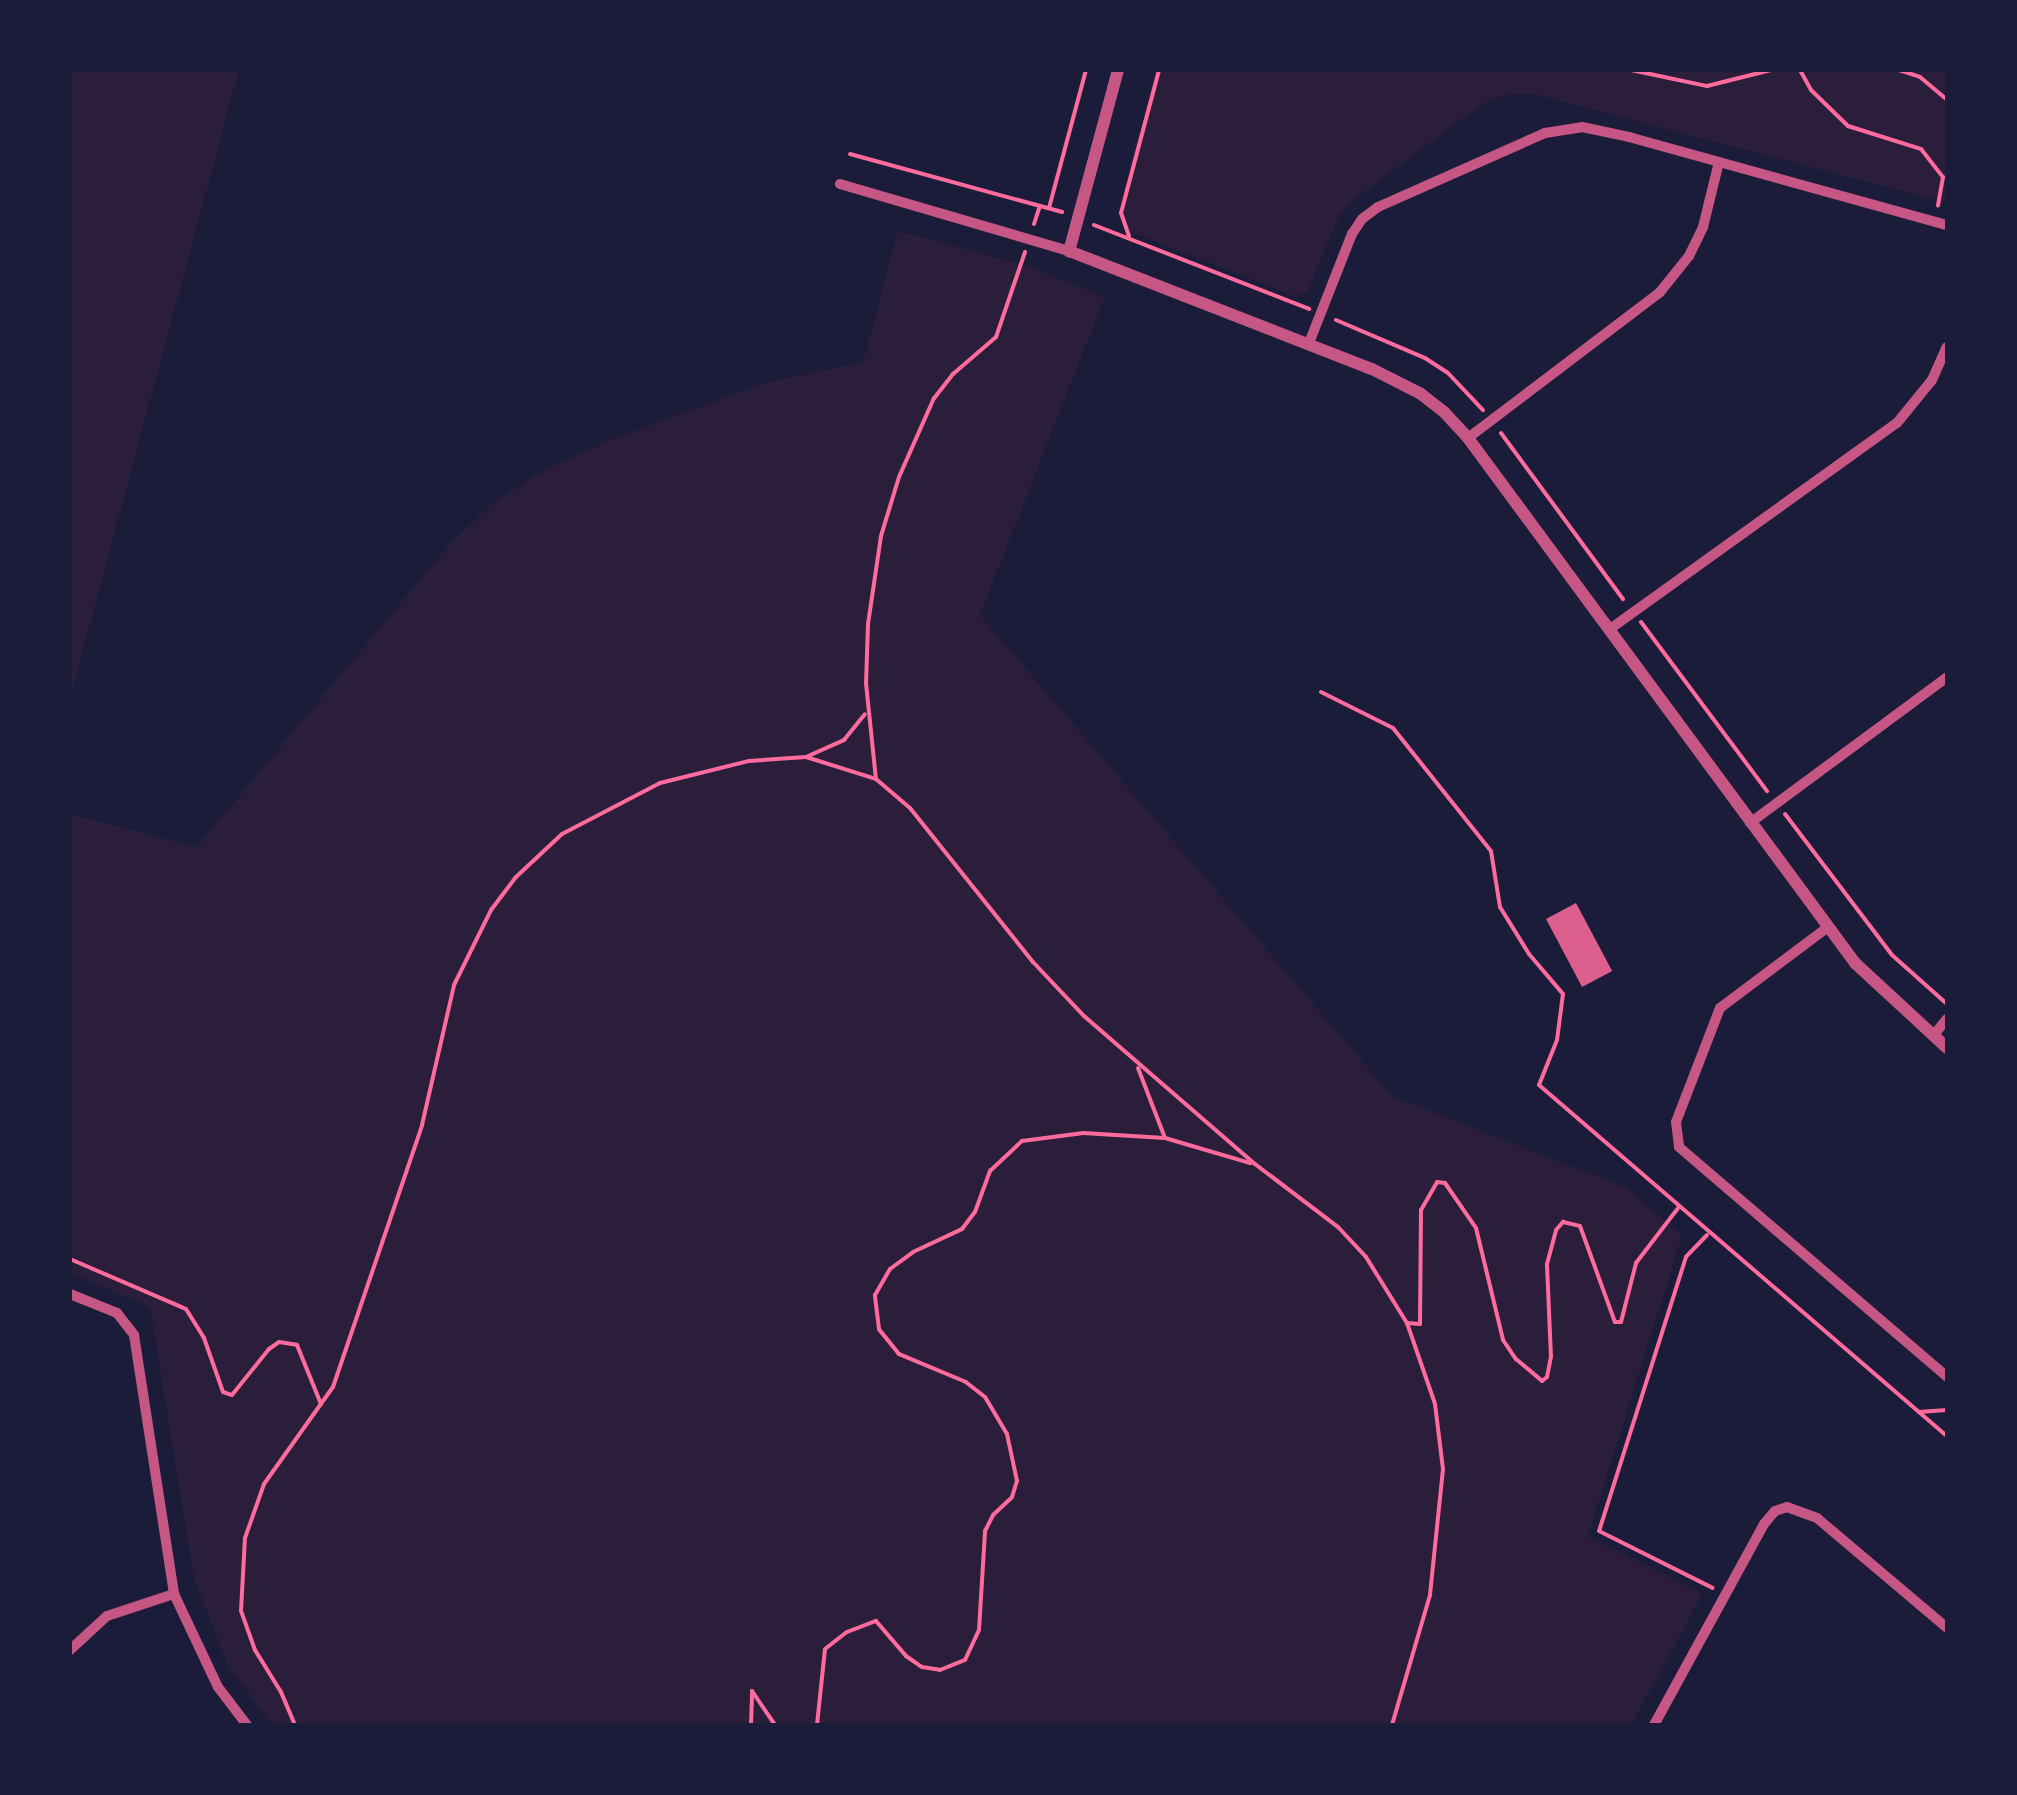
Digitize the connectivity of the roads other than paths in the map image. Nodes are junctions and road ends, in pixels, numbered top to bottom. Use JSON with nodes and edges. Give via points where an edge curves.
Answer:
{"nodes":[{"id":1,"x":1118,"y":70,"type":"edge"},
{"id":2,"x":1720,"y":162,"type":"junction"},
{"id":3,"x":840,"y":184,"type":"dead end"},
{"id":4,"x":1947,"y":225,"type":"edge"},
{"id":5,"x":1069,"y":251,"type":"junction"},
{"id":6,"x":1309,"y":343,"type":"junction"},
{"id":7,"x":1947,"y":348,"type":"edge"},
{"id":8,"x":1468,"y":438,"type":"junction"},
{"id":9,"x":1610,"y":629,"type":"junction"},
{"id":10,"x":1947,"y":676,"type":"edge"},
{"id":11,"x":1750,"y":823,"type":"junction"},
{"id":12,"x":1828,"y":926,"type":"junction"},
{"id":13,"x":1947,"y":1020,"type":"edge"},
{"id":14,"x":1933,"y":1036,"type":"junction"},
{"id":15,"x":1947,"y":1048,"type":"edge"},
{"id":16,"x":70,"y":1294,"type":"edge"},
{"id":17,"x":1947,"y":1377,"type":"edge"},
{"id":18,"x":174,"y":1594,"type":"junction"},
{"id":19,"x":1947,"y":1628,"type":"edge"},
{"id":20,"x":70,"y":1650,"type":"edge"},
{"id":21,"x":1660,"y":1723,"type":"edge"},
{"id":22,"x":247,"y":1725,"type":"edge"}],
"edges":[{"from":1,"to":5,"type":"street"},
{"from":2,"to":4,"type":"street"},
{"from":2,"to":6,"type":"street","via":[[1582,127],[1544,133],[1362,220]]},
{"from":2,"to":8,"type":"street","via":[[1703,227],[1660,292]]},
{"from":3,"to":5,"type":"street"},
{"from":5,"to":6,"type":"street"},
{"from":6,"to":8,"type":"street","via":[[1422,394]]},
{"from":7,"to":9,"type":"street","via":[[1932,380],[1897,422]]},
{"from":8,"to":9,"type":"street"},
{"from":9,"to":11,"type":"street"},
{"from":10,"to":11,"type":"street"},
{"from":11,"to":12,"type":"street"},
{"from":12,"to":14,"type":"street","via":[[1872,982]]},
{"from":12,"to":17,"type":"street","via":[[1720,1008],[1676,1122],[1679,1147]]},
{"from":13,"to":14,"type":"street"},
{"from":14,"to":15,"type":"street"},
{"from":16,"to":18,"type":"street","via":[[116,1313],[134,1335]]},
{"from":18,"to":20,"type":"street","via":[[107,1616]]},
{"from":18,"to":22,"type":"street","via":[[218,1687]]},
{"from":19,"to":21,"type":"street","via":[[1816,1518],[1787,1506],[1764,1524]]}]}
